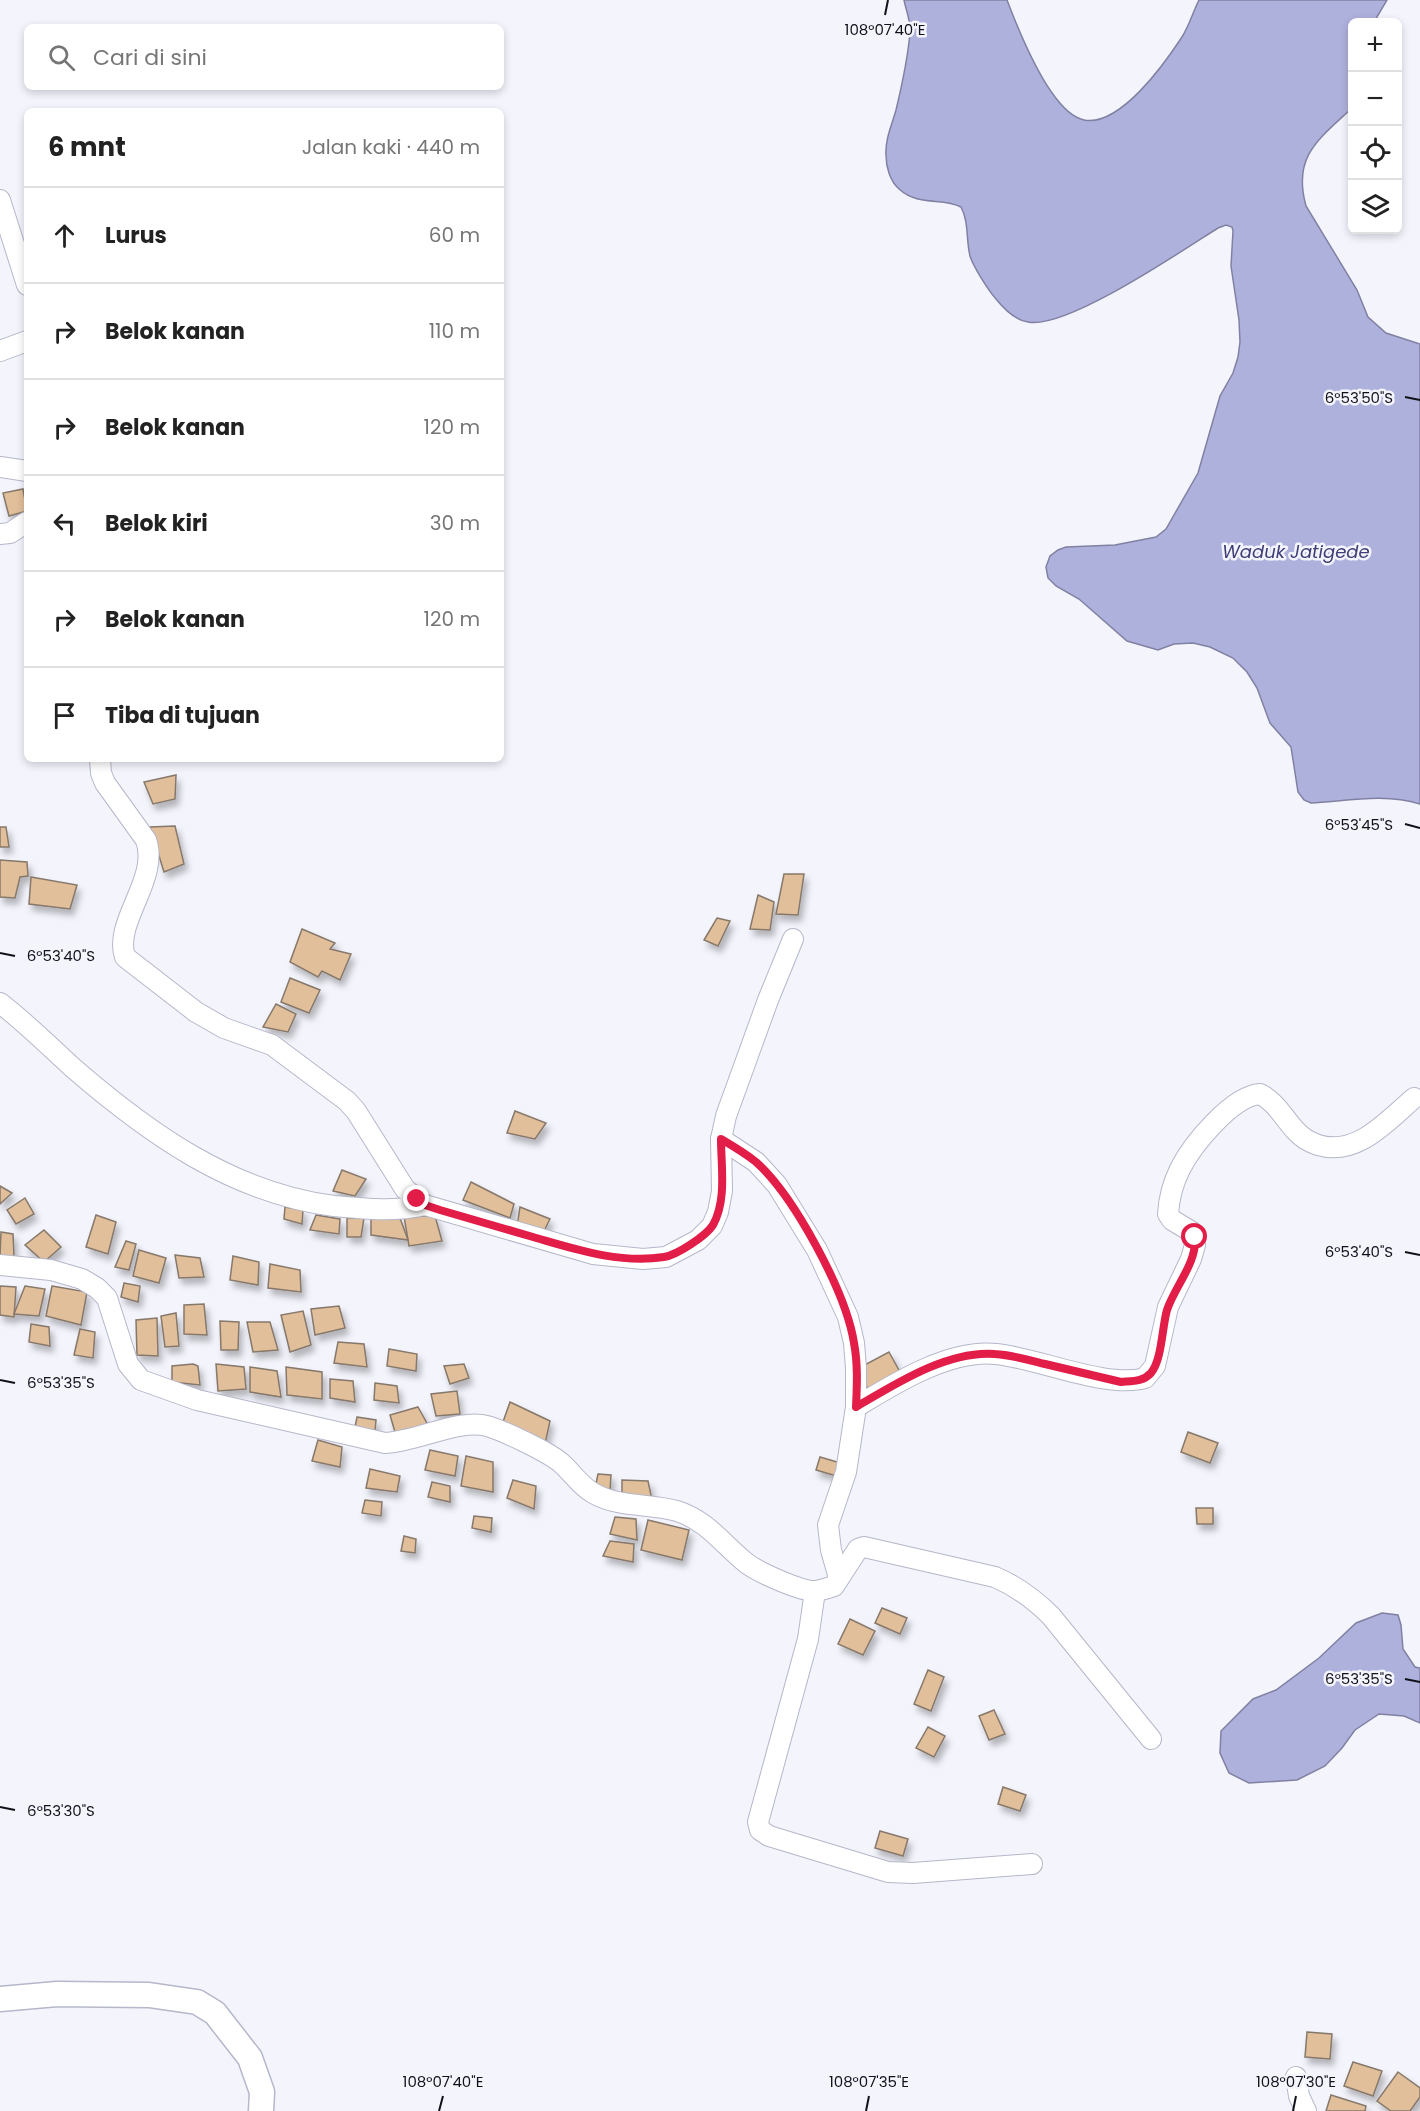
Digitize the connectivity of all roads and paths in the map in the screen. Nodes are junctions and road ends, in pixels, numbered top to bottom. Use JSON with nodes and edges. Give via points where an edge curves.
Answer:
{"nodes":[{"id":1,"x":0,"y":200,"type":"edge"},
{"id":2,"x":24,"y":276,"type":"edge"},
{"id":3,"x":24,"y":342,"type":"edge"},
{"id":4,"x":0,"y":351,"type":"edge"},
{"id":5,"x":0,"y":467,"type":"edge"},
{"id":6,"x":24,"y":471,"type":"edge"},
{"id":7,"x":24,"y":524,"type":"edge"},
{"id":8,"x":0,"y":534,"type":"edge"},
{"id":9,"x":100,"y":762,"type":"edge"},
{"id":10,"x":793,"y":939,"type":"dead end"},
{"id":11,"x":0,"y":1003,"type":"edge"},
{"id":12,"x":1414,"y":1098,"type":"dead end"},
{"id":13,"x":721,"y":1139,"type":"junction"},
{"id":14,"x":425,"y":1205,"type":"junction"},
{"id":15,"x":0,"y":1265,"type":"edge"},
{"id":16,"x":856,"y":1407,"type":"junction"},
{"id":17,"x":839,"y":1578,"type":"junction"},
{"id":18,"x":814,"y":1591,"type":"junction"},
{"id":19,"x":1151,"y":1739,"type":"dead end"},
{"id":20,"x":1032,"y":1864,"type":"dead end"},
{"id":21,"x":0,"y":1999,"type":"edge"},
{"id":22,"x":1296,"y":2077,"type":"dead end"},
{"id":23,"x":261,"y":2111,"type":"edge"},
{"id":24,"x":1306,"y":2111,"type":"edge"}],
"edges":[{"from":1,"to":2,"type":"street"},
{"from":3,"to":4,"type":"street"},
{"from":5,"to":6,"type":"street"},
{"from":7,"to":8,"type":"street"},
{"from":9,"to":14,"type":"street","via":[[105,783],[149,849],[149,863],[125,932],[125,957],[196,1012],[224,1028],[272,1045],[347,1101],[405,1189]]},
{"from":10,"to":13,"type":"street","via":[[740,1074]]},
{"from":11,"to":14,"type":"street","via":[[120,1107],[156,1134],[220,1172],[315,1203],[382,1210]]},
{"from":12,"to":16,"type":"street","via":[[1351,1146],[1326,1147],[1306,1140],[1260,1094],[1239,1102],[1214,1124],[1190,1152],[1172,1190],[1168,1214],[1192,1232],[1196,1245],[1168,1307],[1155,1366],[1145,1378],[1121,1382],[1006,1355],[972,1355],[914,1375]]},
{"from":13,"to":14,"type":"street","via":[[722,1191],[712,1226],[666,1257],[593,1254]]},
{"from":13,"to":16,"type":"street","via":[[756,1162],[777,1185],[830,1275],[854,1343]]},
{"from":15,"to":18,"type":"street","via":[[51,1270],[97,1288],[107,1298],[128,1364],[141,1380],[197,1400],[385,1443],[460,1426],[484,1425],[558,1461],[581,1485],[605,1499],[677,1511],[709,1528],[746,1563],[770,1577]]},
{"from":16,"to":17,"type":"street","via":[[846,1472],[828,1525]]},
{"from":17,"to":18,"type":"street","via":[[834,1586]]},
{"from":17,"to":19,"type":"street","via":[[858,1549],[864,1547],[1008,1583],[1051,1616]]},
{"from":18,"to":20,"type":"street","via":[[808,1640],[758,1822],[760,1830],[888,1872]]},
{"from":21,"to":23,"type":"street","via":[[57,1994],[149,1995],[197,2002],[215,2013],[250,2058],[262,2092]]},
{"from":22,"to":24,"type":"street"}]}
